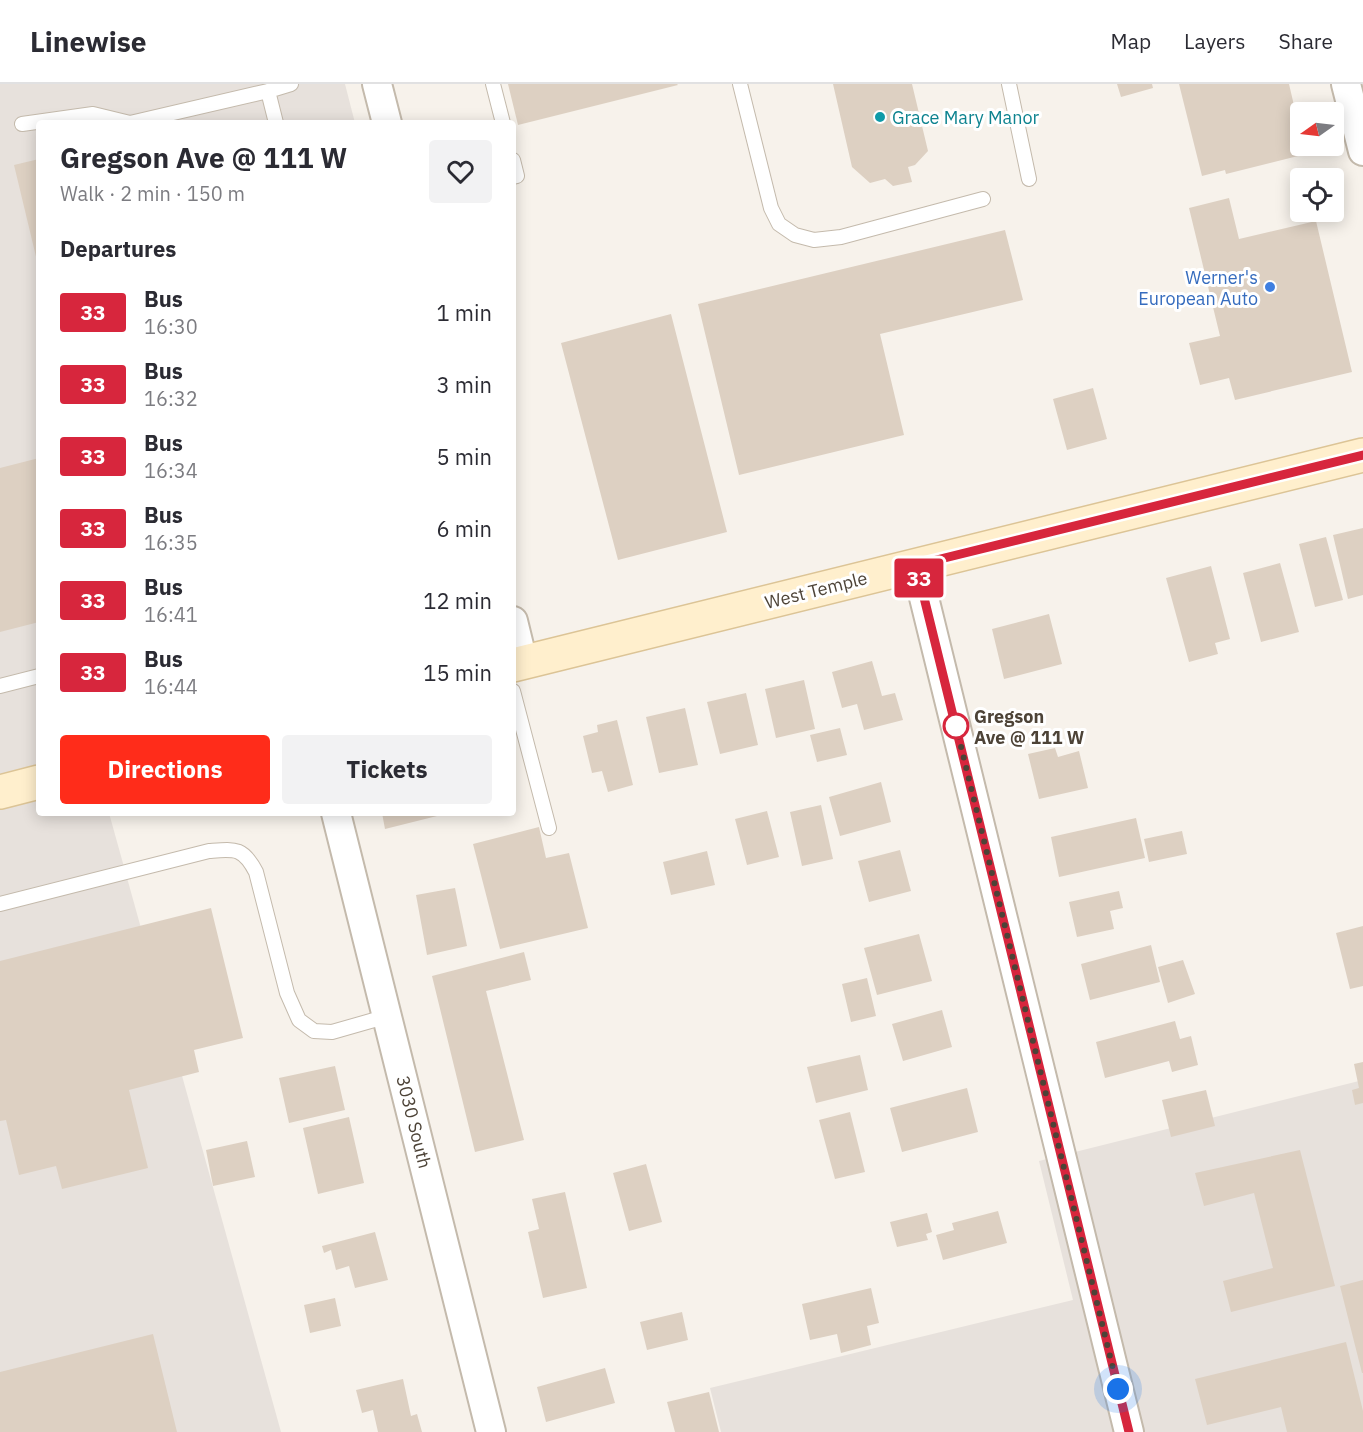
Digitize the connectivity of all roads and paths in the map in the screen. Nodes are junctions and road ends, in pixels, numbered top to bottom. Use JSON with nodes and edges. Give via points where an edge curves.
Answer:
{"nodes":[{"id":1,"x":291,"y":84,"type":"edge"},
{"id":2,"x":377,"y":84,"type":"edge"},
{"id":3,"x":493,"y":84,"type":"edge"},
{"id":4,"x":740,"y":84,"type":"edge"},
{"id":5,"x":1009,"y":84,"type":"edge"},
{"id":6,"x":1346,"y":84,"type":"edge"},
{"id":7,"x":268,"y":91,"type":"junction"},
{"id":8,"x":50,"y":120,"type":"edge"},
{"id":9,"x":118,"y":120,"type":"edge"},
{"id":10,"x":143,"y":120,"type":"edge"},
{"id":11,"x":275,"y":120,"type":"edge"},
{"id":12,"x":386,"y":120,"type":"edge"},
{"id":13,"x":502,"y":120,"type":"edge"},
{"id":14,"x":36,"y":122,"type":"edge"},
{"id":15,"x":22,"y":124,"type":"dead end"},
{"id":16,"x":1363,"y":151,"type":"edge"},
{"id":17,"x":1029,"y":179,"type":"dead end"},
{"id":18,"x":983,"y":199,"type":"dead end"},
{"id":19,"x":1363,"y":455,"type":"edge"},
{"id":20,"x":916,"y":565,"type":"junction"},
{"id":21,"x":516,"y":672,"type":"edge"},
{"id":22,"x":36,"y":677,"type":"edge"},
{"id":23,"x":0,"y":686,"type":"edge"},
{"id":24,"x":36,"y":783,"type":"edge"},
{"id":25,"x":0,"y":792,"type":"edge"},
{"id":26,"x":337,"y":816,"type":"edge"},
{"id":27,"x":549,"y":828,"type":"dead end"},
{"id":28,"x":0,"y":904,"type":"edge"},
{"id":29,"x":388,"y":1016,"type":"junction"},
{"id":30,"x":491,"y":1432,"type":"edge"},
{"id":31,"x":1129,"y":1432,"type":"edge"}],
"edges":[{"from":1,"to":7,"type":"lane"},
{"from":2,"to":12,"type":"street"},
{"from":3,"to":13,"type":"lane"},
{"from":4,"to":18,"type":"lane","via":[[771,208],[779,224],[795,235],[814,240],[841,237]]},
{"from":5,"to":17,"type":"lane"},
{"from":6,"to":16,"type":"street"},
{"from":7,"to":10,"type":"lane"},
{"from":7,"to":11,"type":"lane"},
{"from":8,"to":9,"type":"lane","via":[[93,114]]},
{"from":14,"to":15,"type":"lane"},
{"from":19,"to":20,"type":"street","name":"West Temple"},
{"from":20,"to":21,"type":"street","name":"West Temple"},
{"from":20,"to":31,"type":"street"},
{"from":21,"to":27,"type":"lane"},
{"from":22,"to":23,"type":"lane"},
{"from":24,"to":25,"type":"street"},
{"from":26,"to":29,"type":"street","name":"3030 South"},
{"from":28,"to":29,"type":"lane","via":[[209,852],[239,850],[256,872],[287,993],[299,1020],[315,1031],[332,1032]]},
{"from":29,"to":30,"type":"street","name":"3030 South"}]}
